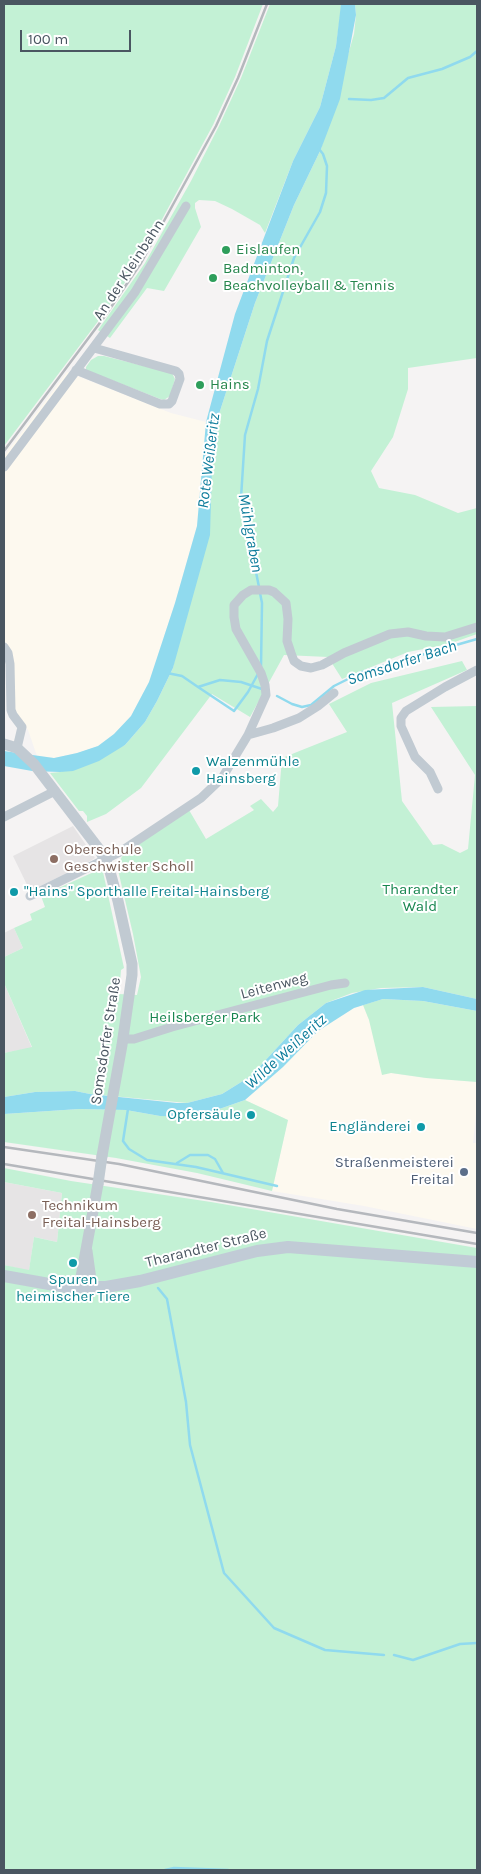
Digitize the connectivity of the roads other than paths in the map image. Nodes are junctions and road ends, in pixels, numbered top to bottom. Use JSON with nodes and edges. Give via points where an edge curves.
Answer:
{"nodes":[{"id":1,"x":186,"y":206,"type":"dead end"},
{"id":2,"x":94,"y":348,"type":"junction"},
{"id":3,"x":76,"y":370,"type":"junction"},
{"id":4,"x":4,"y":467,"type":"edge"},
{"id":5,"x":477,"y":627,"type":"edge"},
{"id":6,"x":4,"y":647,"type":"edge"},
{"id":7,"x":477,"y":670,"type":"edge"},
{"id":8,"x":334,"y":693,"type":"dead end"},
{"id":9,"x":248,"y":735,"type":"junction"},
{"id":10,"x":4,"y":744,"type":"edge"},
{"id":11,"x":21,"y":751,"type":"junction"},
{"id":12,"x":438,"y":789,"type":"dead end"},
{"id":13,"x":55,"y":791,"type":"junction"},
{"id":14,"x":4,"y":817,"type":"edge"},
{"id":15,"x":105,"y":860,"type":"junction"},
{"id":16,"x":30,"y":896,"type":"dead end"},
{"id":17,"x":345,"y":983,"type":"dead end"},
{"id":18,"x":123,"y":1039,"type":"junction"},
{"id":19,"x":86,"y":1249,"type":"junction"},
{"id":20,"x":477,"y":1262,"type":"edge"},
{"id":21,"x":4,"y":1276,"type":"edge"},
{"id":22,"x":92,"y":1287,"type":"junction"},
{"id":23,"x":79,"y":1288,"type":"junction"}],
"edges":[{"from":1,"to":2,"type":"street","name":"An der Kleinbahn","via":[[135,292]]},
{"from":2,"to":3,"type":"street","name":"An der Kleinbahn"},
{"from":2,"to":3,"type":"street","via":[[176,371],[180,379],[172,401],[160,404]]},
{"from":3,"to":4,"type":"street","name":"An der Kleinbahn"},
{"from":5,"to":9,"type":"street","via":[[445,637],[408,632],[390,634],[311,668],[294,662],[287,641],[286,603],[274,592],[251,590],[234,605],[234,617],[236,629],[265,685],[266,695]]},
{"from":6,"to":11,"type":"street","via":[[10,664],[11,710],[22,727]]},
{"from":7,"to":12,"type":"street","via":[[406,711],[401,718],[401,726],[415,757],[430,772]]},
{"from":8,"to":9,"type":"street","via":[[299,718]]},
{"from":9,"to":15,"type":"street","via":[[222,778],[208,791]]},
{"from":10,"to":11,"type":"street"},
{"from":11,"to":13,"type":"street","name":"Somsdorfer Straße"},
{"from":13,"to":14,"type":"street"},
{"from":13,"to":15,"type":"street","name":"Somsdorfer Straße"},
{"from":15,"to":16,"type":"street"},
{"from":15,"to":18,"type":"street","name":"Somsdorfer Straße","via":[[132,964]]},
{"from":17,"to":18,"type":"street","name":"Leitenweg","via":[[134,1039]]},
{"from":18,"to":19,"type":"street","name":"Somsdorfer Straße","bridge":true},
{"from":19,"to":22,"type":"street","name":"Somsdorfer Straße"},
{"from":19,"to":23,"type":"street","name":"Somsdorfer Straße"},
{"from":20,"to":22,"type":"main road","name":"Tharandter Straße","via":[[279,1248],[140,1281]]},
{"from":21,"to":23,"type":"main road","name":"Tharandter Straße"},
{"from":22,"to":23,"type":"main road","name":"Tharandter Straße"}]}
